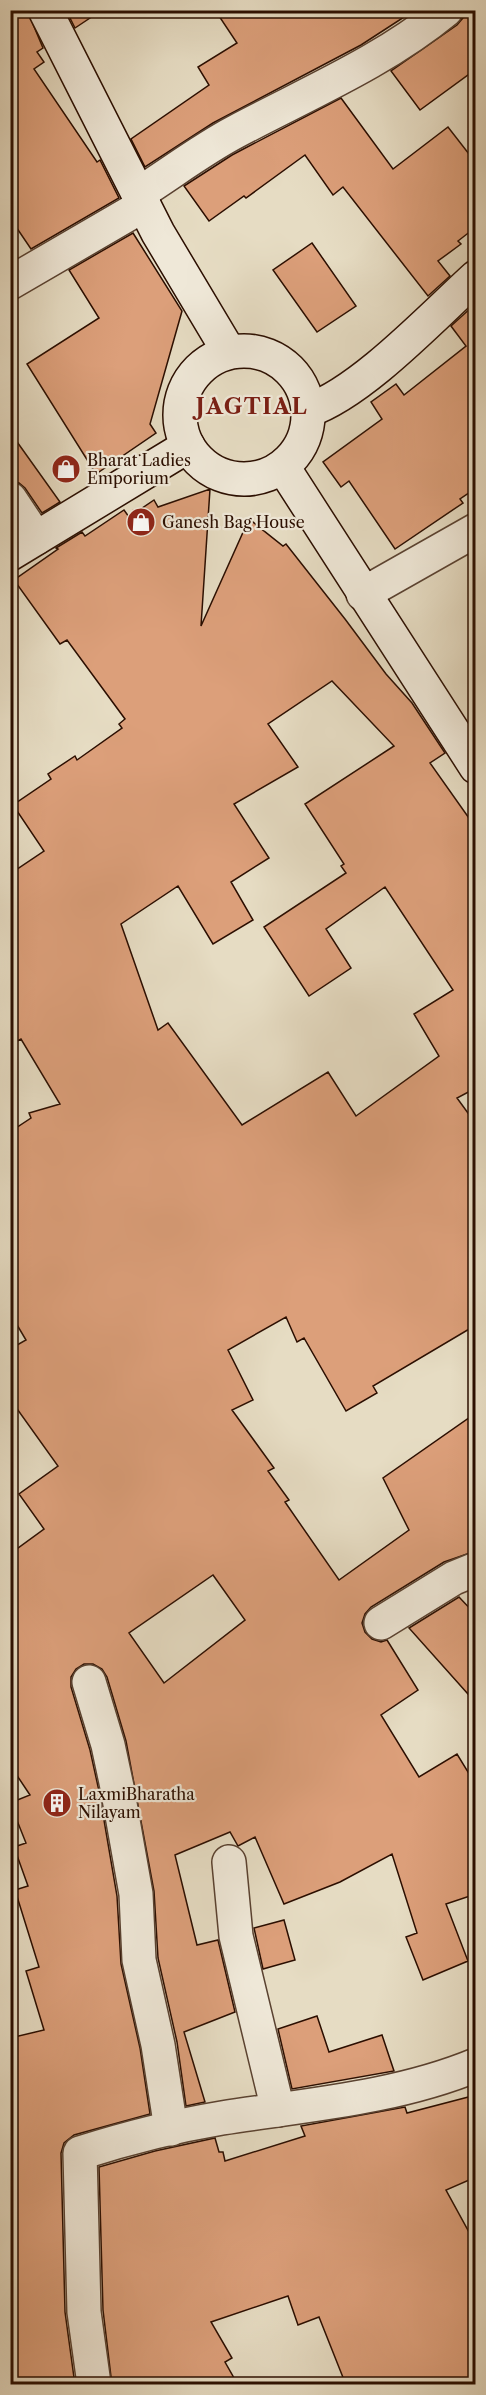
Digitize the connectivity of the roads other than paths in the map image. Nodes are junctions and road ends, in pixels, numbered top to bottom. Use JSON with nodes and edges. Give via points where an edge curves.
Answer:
{"nodes":[{"id":1,"x":45,"y":10,"type":"edge"},
{"id":2,"x":446,"y":10,"type":"edge"},
{"id":3,"x":141,"y":200,"type":"junction"},
{"id":4,"x":476,"y":277,"type":"edge"},
{"id":5,"x":10,"y":283,"type":"edge"},
{"id":6,"x":229,"y":352,"type":"junction"},
{"id":7,"x":309,"y":410,"type":"junction"},
{"id":8,"x":188,"y":446,"type":"junction"},
{"id":9,"x":283,"y":467,"type":"junction"},
{"id":10,"x":10,"y":500,"type":"edge"},
{"id":11,"x":476,"y":530,"type":"edge"},
{"id":12,"x":23,"y":546,"type":"edge"},
{"id":13,"x":363,"y":594,"type":"junction"},
{"id":14,"x":476,"y":767,"type":"edge"},
{"id":15,"x":476,"y":1569,"type":"edge"},
{"id":16,"x":381,"y":1623,"type":"dead end"},
{"id":17,"x":89,"y":1682,"type":"dead end"},
{"id":18,"x":229,"y":1862,"type":"dead end"},
{"id":19,"x":476,"y":2065,"type":"edge"},
{"id":20,"x":278,"y":2110,"type":"junction"},
{"id":21,"x":171,"y":2129,"type":"junction"},
{"id":22,"x":94,"y":2385,"type":"edge"}],
"edges":[{"from":1,"to":3,"type":"street"},
{"from":2,"to":3,"type":"street","via":[[365,64],[232,133]]},
{"from":3,"to":5,"type":"street"},
{"from":3,"to":6,"type":"street"},
{"from":4,"to":7,"type":"street","via":[[382,362],[328,404]]},
{"from":6,"to":7,"type":"street","via":[[251,351],[272,357],[291,370],[303,388]]},
{"from":6,"to":8,"type":"street","via":[[196,372],[185,389],[181,427]]},
{"from":7,"to":9,"type":"street","via":[[307,432],[298,452]]},
{"from":8,"to":9,"type":"street","via":[[201,463],[220,475],[242,480],[263,477]]},
{"from":8,"to":12,"type":"street"},
{"from":9,"to":13,"type":"street"},
{"from":10,"to":12,"type":"street"},
{"from":11,"to":13,"type":"street"},
{"from":13,"to":14,"type":"street"},
{"from":15,"to":16,"type":"street","via":[[454,1578]]},
{"from":17,"to":21,"type":"street","via":[[117,1787],[136,1894],[139,1960]]},
{"from":18,"to":20,"type":"street","via":[[236,1936]]},
{"from":19,"to":20,"type":"street","via":[[443,2079]]},
{"from":20,"to":21,"type":"street"},
{"from":21,"to":22,"type":"street","via":[[81,2153],[84,2312]]}]}
